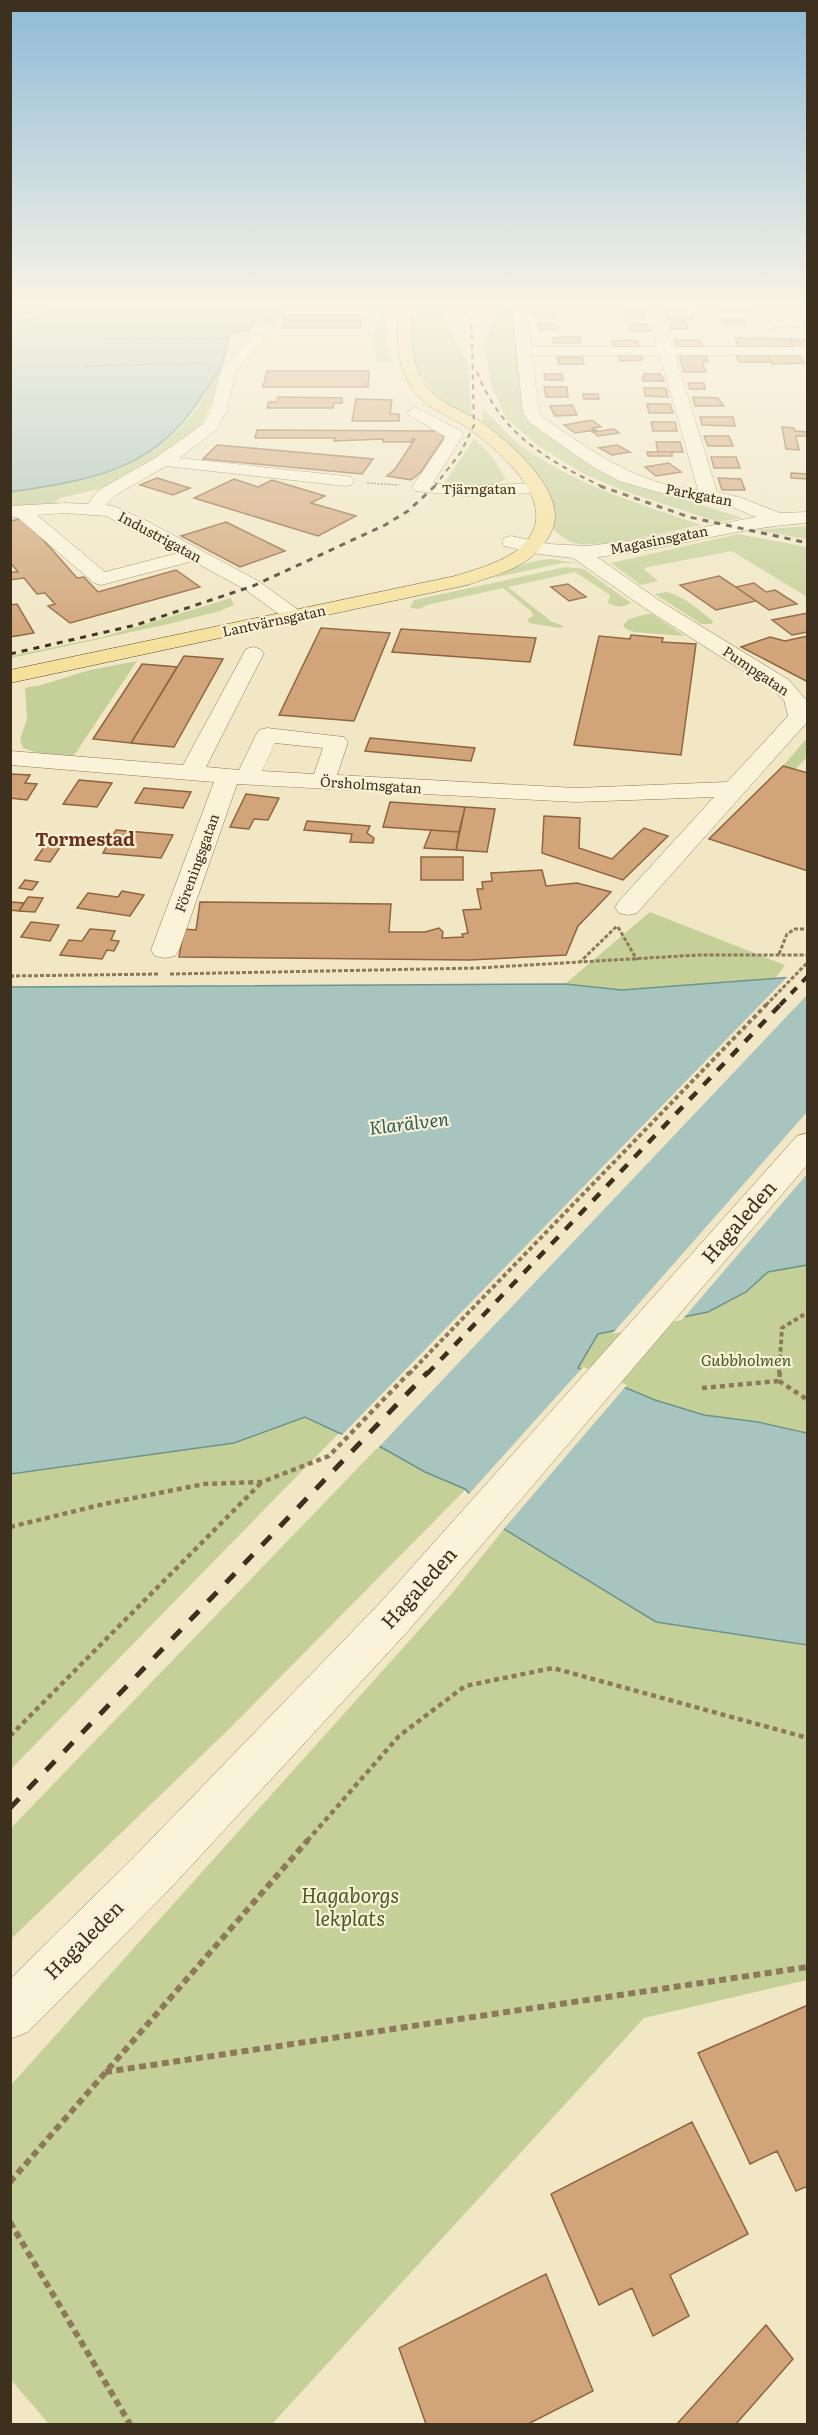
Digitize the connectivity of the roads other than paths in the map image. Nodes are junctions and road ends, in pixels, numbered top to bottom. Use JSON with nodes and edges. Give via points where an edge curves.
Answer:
{"nodes":[{"id":1,"x":213,"y":421,"type":"edge"},
{"id":2,"x":430,"y":421,"type":"edge"},
{"id":3,"x":451,"y":421,"type":"edge"},
{"id":4,"x":464,"y":421,"type":"edge"},
{"id":5,"x":537,"y":421,"type":"edge"},
{"id":6,"x":688,"y":421,"type":"edge"},
{"id":7,"x":164,"y":461,"type":"junction"},
{"id":8,"x":345,"y":481,"type":"road end"},
{"id":9,"x":529,"y":488,"type":"junction"},
{"id":10,"x":710,"y":496,"type":"junction"},
{"id":11,"x":95,"y":508,"type":"junction"},
{"id":12,"x":16,"y":511,"type":"edge"},
{"id":13,"x":807,"y":517,"type":"edge"},
{"id":14,"x":777,"y":519,"type":"junction"},
{"id":15,"x":511,"y":542,"type":"junction"},
{"id":16,"x":531,"y":547,"type":"junction"},
{"id":17,"x":578,"y":552,"type":"junction"},
{"id":18,"x":195,"y":555,"type":"junction"},
{"id":19,"x":289,"y":612,"type":"junction"},
{"id":20,"x":253,"y":653,"type":"dead end"},
{"id":21,"x":10,"y":666,"type":"edge"},
{"id":22,"x":10,"y":677,"type":"edge"},
{"id":23,"x":10,"y":758,"type":"edge"},
{"id":24,"x":190,"y":773,"type":"junction"},
{"id":25,"x":238,"y":777,"type":"junction"},
{"id":26,"x":322,"y":782,"type":"junction"},
{"id":27,"x":733,"y":789,"type":"junction"},
{"id":28,"x":623,"y":916,"type":"road end"},
{"id":29,"x":165,"y":950,"type":"dead end"},
{"id":30,"x":807,"y":1143,"type":"edge"},
{"id":31,"x":10,"y":2014,"type":"edge"}],
"edges":[{"from":1,"to":7,"type":"street"},
{"from":2,"to":9,"type":"street","name":"Tjärngatan","via":[[454,435],[422,487],[466,491]]},
{"from":3,"to":9,"type":"main road","via":[[483,441]]},
{"from":4,"to":9,"type":"main road","via":[[493,439],[523,469]]},
{"from":5,"to":10,"type":"street","name":"Parkgatan","via":[[625,477],[678,493]]},
{"from":6,"to":10,"type":"street"},
{"from":7,"to":8,"type":"street"},
{"from":7,"to":11,"type":"street","via":[[110,491]]},
{"from":9,"to":15,"type":"main road","via":[[525,517]]},
{"from":9,"to":16,"type":"main road","via":[[545,505],[541,535]]},
{"from":10,"to":14,"type":"street","name":"Parkgatan"},
{"from":11,"to":12,"type":"street","name":"Industrigatan"},
{"from":11,"to":18,"type":"street","name":"Industrigatan","via":[[124,516]]},
{"from":12,"to":18,"type":"street","via":[[101,579]]},
{"from":13,"to":14,"type":"street","name":"Magasinsgatan"},
{"from":14,"to":17,"type":"street","name":"Magasinsgatan"},
{"from":15,"to":16,"type":"street","name":"Magasinsgatan"},
{"from":15,"to":19,"type":"main road","name":"Lantvärnsgatan","via":[[448,572]]},
{"from":16,"to":17,"type":"street","name":"Magasinsgatan"},
{"from":16,"to":19,"type":"main road","name":"Lantvärnsgatan","via":[[489,571],[460,581]]},
{"from":17,"to":27,"type":"street","name":"Pumpgatan","via":[[792,694],[799,705],[799,717]]},
{"from":18,"to":19,"type":"street","name":"Industrigatan","via":[[253,586]]},
{"from":19,"to":21,"type":"main road","name":"Lantvärnsgatan"},
{"from":19,"to":22,"type":"main road","name":"Lantvärnsgatan"},
{"from":20,"to":24,"type":"street"},
{"from":23,"to":24,"type":"street","name":"Örsholmsgatan"},
{"from":24,"to":25,"type":"street","name":"Örsholmsgatan"},
{"from":25,"to":26,"type":"street","name":"Örsholmsgatan"},
{"from":25,"to":26,"type":"street","name":"Föreningsgatan","via":[[267,735],[336,742]]},
{"from":25,"to":29,"type":"street","name":"Föreningsgatan"},
{"from":26,"to":27,"type":"street","name":"Örsholmsgatan","via":[[576,795]]},
{"from":27,"to":28,"type":"street","name":"Pumpgatan"},
{"from":30,"to":31,"type":"street","name":"Hagaleden","via":[[394,1617],[150,1875]]}]}
